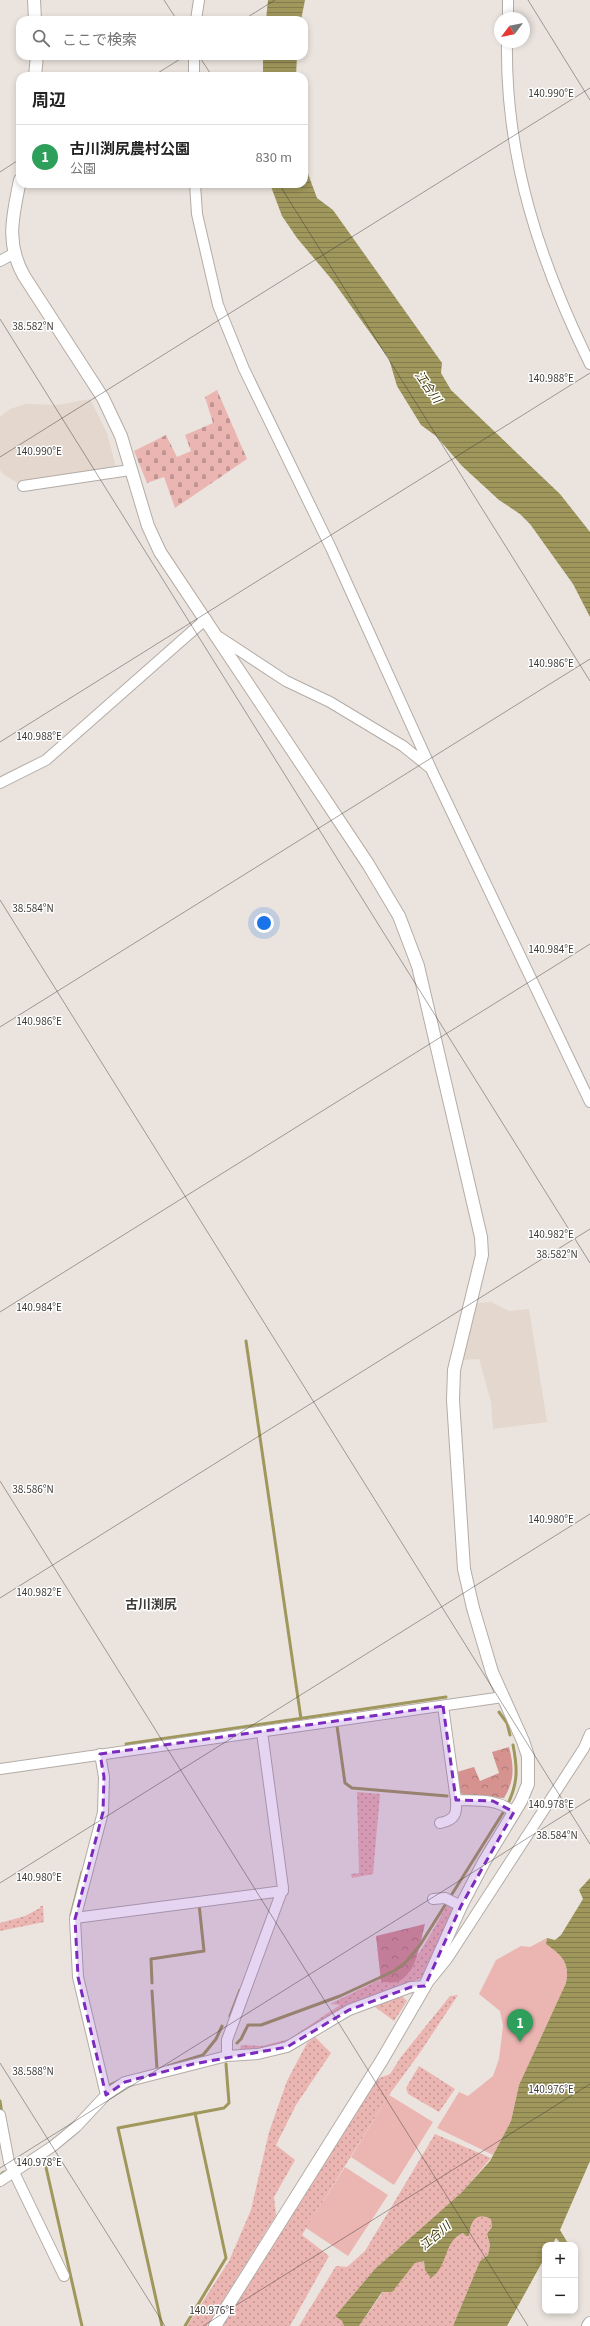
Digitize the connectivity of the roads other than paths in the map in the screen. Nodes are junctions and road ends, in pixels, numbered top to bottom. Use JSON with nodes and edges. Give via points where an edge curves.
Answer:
{"nodes":[{"id":1,"x":34,"y":0,"type":"edge"},
{"id":2,"x":199,"y":0,"type":"edge"},
{"id":3,"x":508,"y":0,"type":"edge"},
{"id":4,"x":508,"y":12,"type":"edge"},
{"id":5,"x":35,"y":16,"type":"edge"},
{"id":6,"x":197,"y":16,"type":"edge"},
{"id":7,"x":507,"y":48,"type":"edge"},
{"id":8,"x":37,"y":60,"type":"edge"},
{"id":9,"x":194,"y":60,"type":"edge"},
{"id":10,"x":35,"y":72,"type":"edge"},
{"id":11,"x":194,"y":72,"type":"edge"},
{"id":12,"x":19,"y":188,"type":"edge"},
{"id":13,"x":195,"y":188,"type":"edge"},
{"id":14,"x":13,"y":254,"type":"junction"},
{"id":15,"x":0,"y":261,"type":"edge"},
{"id":16,"x":590,"y":364,"type":"edge"},
{"id":17,"x":130,"y":470,"type":"junction"},
{"id":18,"x":23,"y":486,"type":"dead end"},
{"id":19,"x":206,"y":620,"type":"junction"},
{"id":20,"x":219,"y":638,"type":"junction"},
{"id":21,"x":431,"y":768,"type":"junction"},
{"id":22,"x":0,"y":783,"type":"edge"},
{"id":23,"x":590,"y":1102,"type":"edge"},
{"id":24,"x":504,"y":1698,"type":"junction"},
{"id":25,"x":443,"y":1706,"type":"junction"},
{"id":26,"x":262,"y":1732,"type":"junction"},
{"id":27,"x":590,"y":1734,"type":"edge"},
{"id":28,"x":100,"y":1754,"type":"junction"},
{"id":29,"x":0,"y":1769,"type":"edge"},
{"id":30,"x":456,"y":1800,"type":"junction"},
{"id":31,"x":513,"y":1811,"type":"junction"},
{"id":32,"x":440,"y":1823,"type":"dead end"},
{"id":33,"x":279,"y":1892,"type":"junction"},
{"id":34,"x":432,"y":1899,"type":"dead end"},
{"id":35,"x":453,"y":1902,"type":"junction"},
{"id":36,"x":75,"y":1918,"type":"junction"},
{"id":37,"x":425,"y":1986,"type":"junction"},
{"id":38,"x":227,"y":2056,"type":"junction"},
{"id":39,"x":106,"y":2095,"type":"junction"},
{"id":40,"x":0,"y":2115,"type":"edge"},
{"id":41,"x":13,"y":2172,"type":"junction"},
{"id":42,"x":0,"y":2181,"type":"edge"},
{"id":43,"x":64,"y":2276,"type":"dead end"},
{"id":44,"x":590,"y":2323,"type":"edge"},
{"id":45,"x":215,"y":2326,"type":"edge"},
{"id":46,"x":588,"y":2326,"type":"edge"}],
"edges":[{"from":1,"to":5,"type":"street"},
{"from":2,"to":6,"type":"street"},
{"from":3,"to":4,"type":"street"},
{"from":7,"to":16,"type":"street","via":[[508,93],[525,197],[540,248],[562,307]]},
{"from":8,"to":10,"type":"street"},
{"from":9,"to":11,"type":"street"},
{"from":12,"to":14,"type":"street","via":[[12,236]]},
{"from":13,"to":21,"type":"street","via":[[197,214],[216,297],[233,343],[331,548]]},
{"from":14,"to":15,"type":"street"},
{"from":14,"to":17,"type":"street","via":[[24,276],[103,398],[121,436]]},
{"from":17,"to":18,"type":"street"},
{"from":17,"to":19,"type":"street","via":[[148,526],[160,552]]},
{"from":19,"to":20,"type":"street"},
{"from":19,"to":22,"type":"street","via":[[46,760]]},
{"from":20,"to":21,"type":"street","via":[[286,681],[330,702],[402,746]]},
{"from":20,"to":24,"type":"street","via":[[386,893],[399,916],[418,966],[481,1237],[481,1263],[454,1370],[453,1400],[464,1569],[492,1672]]},
{"from":21,"to":23,"type":"street"},
{"from":24,"to":25,"type":"street"},
{"from":24,"to":31,"type":"street","via":[[528,1756],[528,1784],[521,1801]]},
{"from":25,"to":26,"type":"street"},
{"from":25,"to":30,"type":"street"},
{"from":26,"to":28,"type":"street","via":[[175,1746]]},
{"from":26,"to":33,"type":"street"},
{"from":27,"to":37,"type":"street","via":[[584,1748],[447,1959]]},
{"from":28,"to":29,"type":"street"},
{"from":28,"to":36,"type":"street","via":[[104,1777],[103,1812]]},
{"from":30,"to":31,"type":"street","via":[[502,1803]]},
{"from":30,"to":32,"type":"street","via":[[457,1810],[454,1817],[450,1821]]},
{"from":31,"to":35,"type":"street","via":[[484,1862]]},
{"from":33,"to":36,"type":"street"},
{"from":33,"to":38,"type":"street","via":[[227,2040]]},
{"from":34,"to":35,"type":"street"},
{"from":35,"to":37,"type":"street"},
{"from":36,"to":39,"type":"street","via":[[78,1977]]},
{"from":37,"to":38,"type":"street","via":[[411,1987],[349,2010],[287,2048],[258,2054]]},
{"from":37,"to":45,"type":"street","via":[[382,2060]]},
{"from":38,"to":39,"type":"street","via":[[126,2082]]},
{"from":39,"to":41,"type":"street","via":[[76,2127],[53,2146]]},
{"from":40,"to":41,"type":"street"},
{"from":41,"to":42,"type":"street"},
{"from":41,"to":43,"type":"street"},
{"from":44,"to":46,"type":"street"}]}
